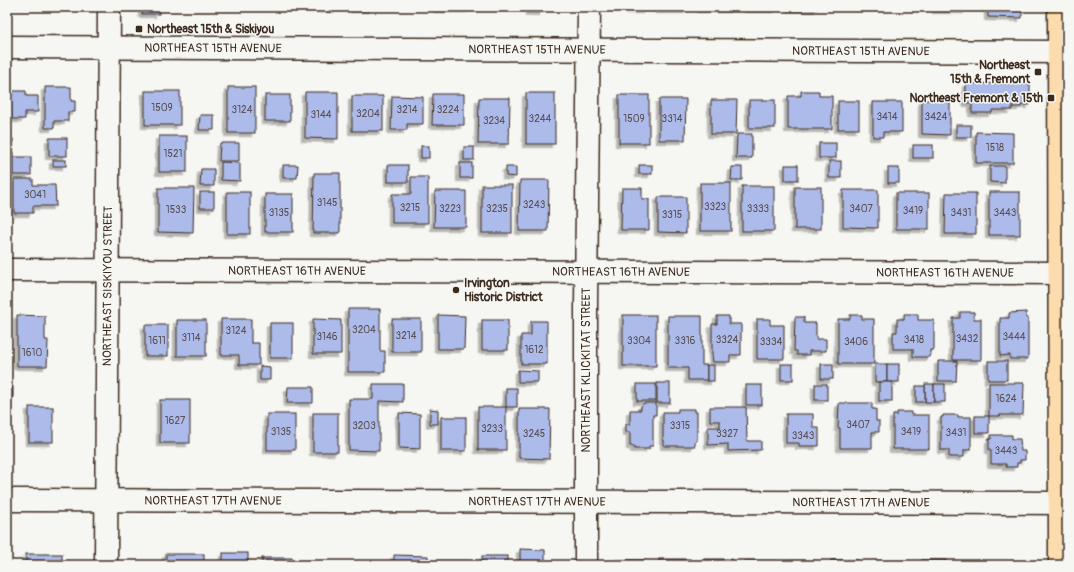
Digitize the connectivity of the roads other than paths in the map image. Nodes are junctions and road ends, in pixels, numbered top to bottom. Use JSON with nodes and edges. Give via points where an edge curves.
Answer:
{"nodes":[{"id":1,"x":109,"y":7,"type":"edge"},
{"id":2,"x":589,"y":7,"type":"edge"},
{"id":3,"x":1060,"y":7,"type":"edge"},
{"id":4,"x":7,"y":47,"type":"edge"},
{"id":5,"x":109,"y":47,"type":"junction"},
{"id":6,"x":589,"y":50,"type":"junction"},
{"id":7,"x":1063,"y":52,"type":"edge"},
{"id":8,"x":7,"y":270,"type":"edge"},
{"id":9,"x":107,"y":270,"type":"junction"},
{"id":10,"x":586,"y":272,"type":"junction"},
{"id":11,"x":1063,"y":273,"type":"edge"},
{"id":12,"x":7,"y":500,"type":"edge"},
{"id":13,"x":106,"y":500,"type":"junction"},
{"id":14,"x":586,"y":502,"type":"junction"},
{"id":15,"x":1064,"y":503,"type":"edge"},
{"id":16,"x":106,"y":565,"type":"edge"},
{"id":17,"x":586,"y":565,"type":"edge"},
{"id":18,"x":1060,"y":565,"type":"edge"}],
"edges":[{"from":1,"to":5,"type":"street","name":"NORTHEAST SISKIYOU STREET"},
{"from":2,"to":6,"type":"street","name":"NORTHEAST KLICKITAT STREET"},
{"from":3,"to":7,"type":"main road"},
{"from":4,"to":5,"type":"street","name":"NORTHEAST 15TH AVENUE"},
{"from":5,"to":6,"type":"street","name":"NORTHEAST 15TH AVENUE"},
{"from":5,"to":9,"type":"street","name":"NORTHEAST SISKIYOU STREET"},
{"from":6,"to":7,"type":"street","name":"NORTHEAST 15TH AVENUE"},
{"from":6,"to":10,"type":"street","name":"NORTHEAST KLICKITAT STREET"},
{"from":7,"to":11,"type":"main road"},
{"from":8,"to":9,"type":"street","name":"NORTHEAST 16TH AVENUE"},
{"from":9,"to":10,"type":"street","name":"NORTHEAST 16TH AVENUE"},
{"from":9,"to":13,"type":"street","name":"NORTHEAST SISKIYOU STREET"},
{"from":10,"to":11,"type":"street","name":"NORTHEAST 16TH AVENUE"},
{"from":10,"to":14,"type":"street","name":"NORTHEAST KLICKITAT STREET"},
{"from":11,"to":15,"type":"main road"},
{"from":12,"to":13,"type":"street","name":"NORTHEAST 17TH AVENUE"},
{"from":13,"to":14,"type":"street","name":"NORTHEAST 17TH AVENUE"},
{"from":13,"to":16,"type":"street","name":"NORTHEAST SISKIYOU STREET"},
{"from":14,"to":15,"type":"street","name":"NORTHEAST 17TH AVENUE"},
{"from":14,"to":17,"type":"street","name":"NORTHEAST KLICKITAT STREET"},
{"from":15,"to":18,"type":"main road"}]}
